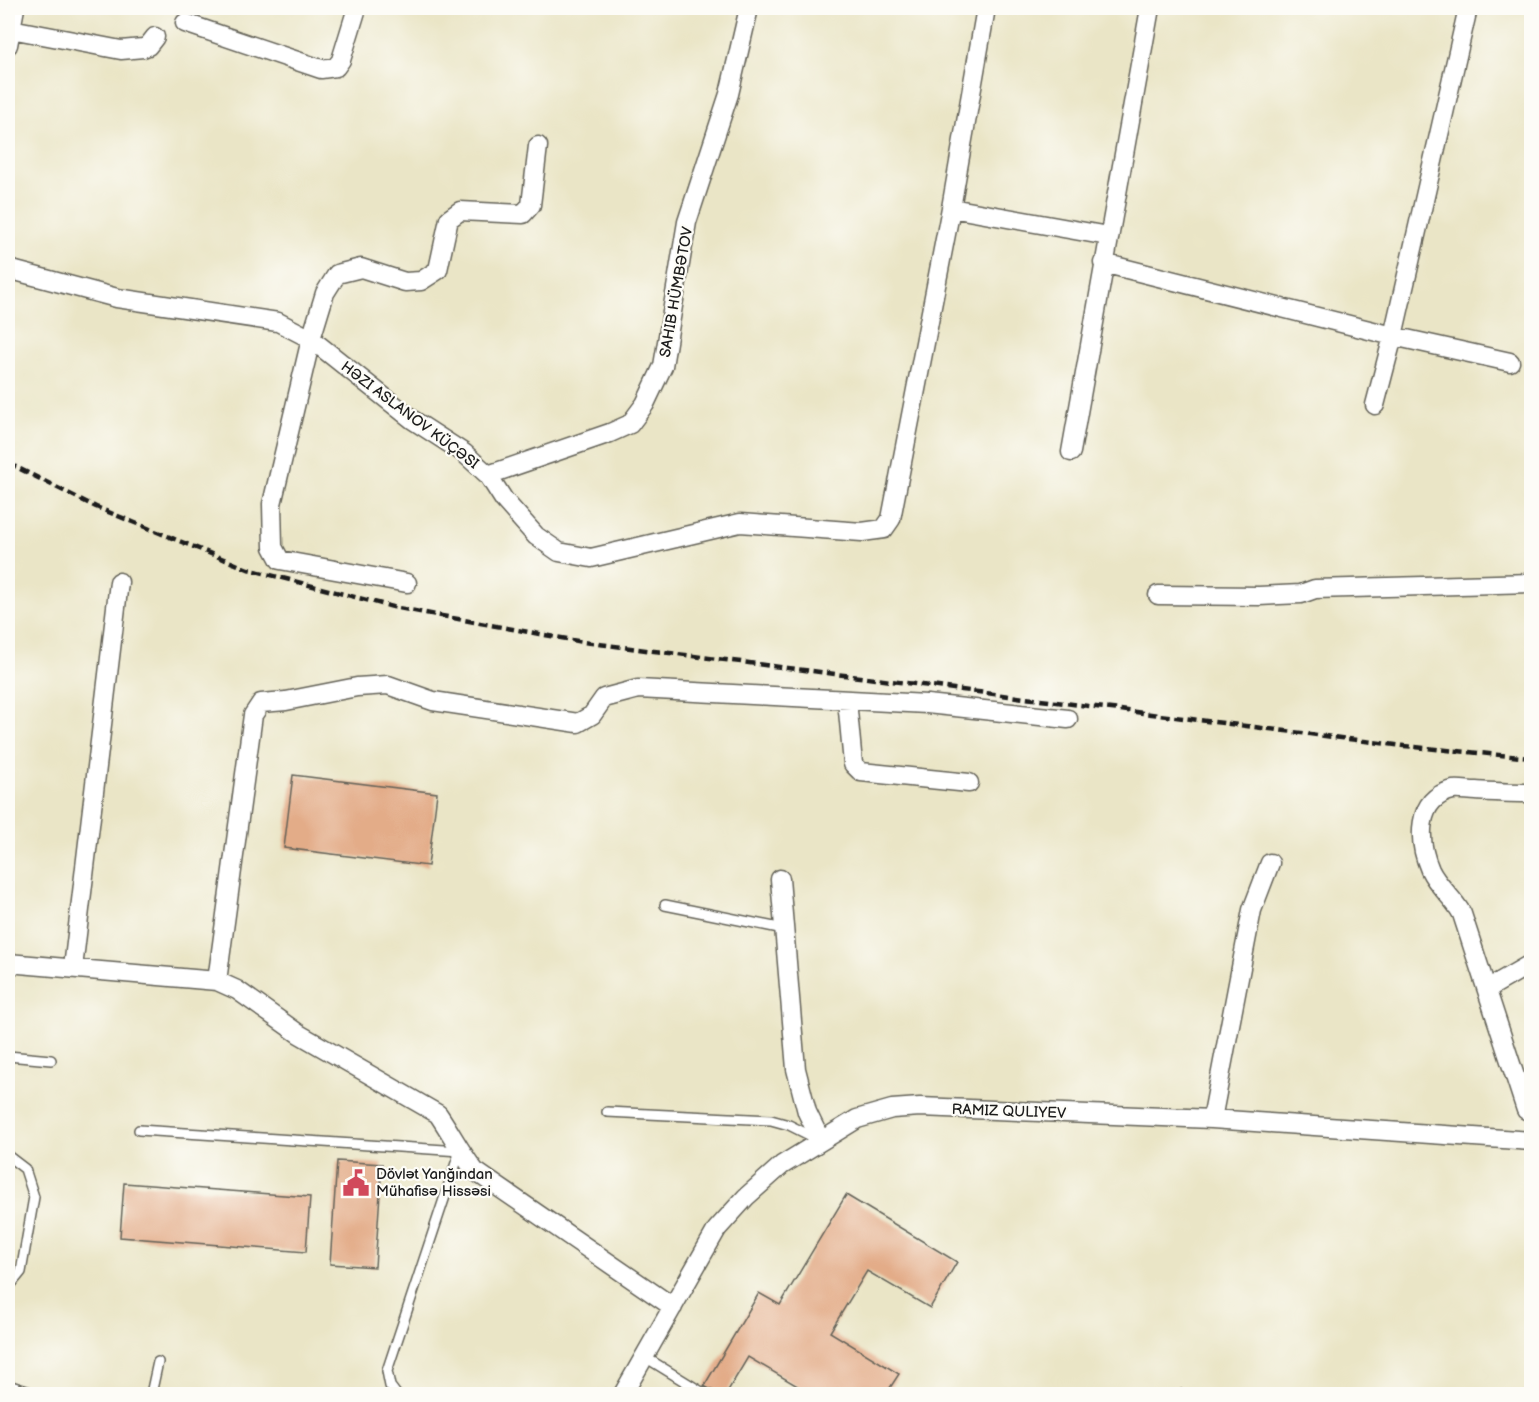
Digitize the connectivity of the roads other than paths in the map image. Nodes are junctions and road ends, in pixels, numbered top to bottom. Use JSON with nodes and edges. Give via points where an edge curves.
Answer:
{"nodes":[{"id":1,"x":15,"y":8,"type":"edge"},
{"id":2,"x":357,"y":8,"type":"edge"},
{"id":3,"x":748,"y":8,"type":"edge"},
{"id":4,"x":986,"y":8,"type":"edge"},
{"id":5,"x":1150,"y":8,"type":"edge"},
{"id":6,"x":1468,"y":8,"type":"edge"},
{"id":7,"x":185,"y":23,"type":"dead end"},
{"id":8,"x":9,"y":37,"type":"edge"},
{"id":9,"x":155,"y":37,"type":"dead end"},
{"id":10,"x":538,"y":146,"type":"dead end"},
{"id":11,"x":951,"y":207,"type":"junction"},
{"id":12,"x":1108,"y":236,"type":"junction"},
{"id":13,"x":1103,"y":262,"type":"junction"},
{"id":14,"x":8,"y":269,"type":"edge"},
{"id":15,"x":1393,"y":336,"type":"junction"},
{"id":16,"x":311,"y":339,"type":"junction"},
{"id":17,"x":1510,"y":362,"type":"dead end"},
{"id":18,"x":1375,"y":405,"type":"dead end"},
{"id":19,"x":1071,"y":452,"type":"dead end"},
{"id":20,"x":488,"y":475,"type":"junction"},
{"id":21,"x":119,"y":582,"type":"dead end"},
{"id":22,"x":407,"y":583,"type":"dead end"},
{"id":23,"x":1532,"y":583,"type":"edge"},
{"id":24,"x":1158,"y":595,"type":"dead end"},
{"id":25,"x":847,"y":700,"type":"junction"},
{"id":26,"x":1068,"y":719,"type":"dead end"},
{"id":27,"x":969,"y":783,"type":"dead end"},
{"id":28,"x":1532,"y":793,"type":"edge"},
{"id":29,"x":1270,"y":864,"type":"dead end"},
{"id":30,"x":780,"y":879,"type":"dead end"},
{"id":31,"x":665,"y":905,"type":"dead end"},
{"id":32,"x":784,"y":929,"type":"junction"},
{"id":33,"x":8,"y":963,"type":"edge"},
{"id":34,"x":1532,"y":963,"type":"edge"},
{"id":35,"x":73,"y":968,"type":"junction"},
{"id":36,"x":217,"y":981,"type":"junction"},
{"id":37,"x":1487,"y":989,"type":"junction"},
{"id":38,"x":8,"y":1056,"type":"edge"},
{"id":39,"x":51,"y":1060,"type":"dead end"},
{"id":40,"x":1529,"y":1109,"type":"edge"},
{"id":41,"x":607,"y":1112,"type":"dead end"},
{"id":42,"x":1212,"y":1119,"type":"junction"},
{"id":43,"x":139,"y":1130,"type":"dead end"},
{"id":44,"x":820,"y":1141,"type":"junction"},
{"id":45,"x":1526,"y":1141,"type":"edge"},
{"id":46,"x":460,"y":1151,"type":"junction"},
{"id":47,"x":8,"y":1156,"type":"edge"},
{"id":48,"x":8,"y":1288,"type":"edge"},
{"id":49,"x":673,"y":1307,"type":"junction"},
{"id":50,"x":645,"y":1357,"type":"junction"},
{"id":51,"x":158,"y":1362,"type":"dead end"},
{"id":52,"x":8,"y":1385,"type":"edge"},
{"id":53,"x":36,"y":1395,"type":"edge"},
{"id":54,"x":152,"y":1395,"type":"edge"},
{"id":55,"x":396,"y":1395,"type":"edge"},
{"id":56,"x":624,"y":1395,"type":"edge"},
{"id":57,"x":705,"y":1395,"type":"edge"}],
"edges":[{"from":1,"to":8,"type":"street"},
{"from":2,"to":7,"type":"street","via":[[341,60],[336,67],[321,69]]},
{"from":3,"to":20,"type":"street","name":"SAHIB HÜMBƏTOV","via":[[729,94],[687,222],[663,366],[645,404],[630,424]]},
{"from":4,"to":11,"type":"street"},
{"from":5,"to":12,"type":"street"},
{"from":6,"to":15,"type":"street"},
{"from":8,"to":9,"type":"street","via":[[121,50],[143,48]]},
{"from":10,"to":16,"type":"street","via":[[531,205],[523,214],[460,211],[449,219],[438,270],[421,281],[405,282],[361,268],[337,274],[325,292]]},
{"from":11,"to":12,"type":"street"},
{"from":11,"to":20,"type":"street","name":"HƏZI ASLANOV KÜÇƏSI","via":[[891,519],[884,529],[862,532],[740,524],[591,558],[559,552],[536,536]]},
{"from":12,"to":13,"type":"street"},
{"from":13,"to":15,"type":"street"},
{"from":13,"to":19,"type":"street"},
{"from":14,"to":16,"type":"street","name":"HƏZI ASLANOV KÜÇƏSI","via":[[117,298],[278,322]]},
{"from":15,"to":17,"type":"street"},
{"from":15,"to":18,"type":"street"},
{"from":16,"to":20,"type":"street","name":"HƏZI ASLANOV KÜÇƏSI"},
{"from":16,"to":22,"type":"street","via":[[272,504],[273,547],[280,560]]},
{"from":21,"to":35,"type":"street"},
{"from":23,"to":24,"type":"street","via":[[1315,589],[1301,594],[1258,596]]},
{"from":25,"to":26,"type":"street"},
{"from":25,"to":27,"type":"street","via":[[853,764],[861,771]]},
{"from":25,"to":36,"type":"street","via":[[638,689],[604,698],[592,715],[578,723],[433,702],[387,685],[261,703],[253,715]]},
{"from":28,"to":37,"type":"street","via":[[1454,790],[1437,796],[1426,809],[1420,831],[1431,872],[1462,914]]},
{"from":29,"to":42,"type":"street","via":[[1252,910]]},
{"from":30,"to":32,"type":"street"},
{"from":31,"to":32,"type":"lane"},
{"from":32,"to":44,"type":"street","via":[[796,1069],[807,1112]]},
{"from":33,"to":35,"type":"street"},
{"from":34,"to":37,"type":"street"},
{"from":35,"to":36,"type":"street"},
{"from":36,"to":46,"type":"street","via":[[237,990],[299,1034],[438,1114]]},
{"from":37,"to":40,"type":"street"},
{"from":38,"to":39,"type":"lane"},
{"from":40,"to":45,"type":"street"},
{"from":41,"to":44,"type":"lane","via":[[771,1120]]},
{"from":42,"to":44,"type":"street","name":"RAMIZ QULIYEV","via":[[920,1107],[892,1109],[857,1119]]},
{"from":42,"to":45,"type":"street","name":"RAMIZ QULIYEV"},
{"from":43,"to":46,"type":"lane"},
{"from":44,"to":49,"type":"street","name":"RAMIZ QULIYEV","via":[[782,1165],[717,1229]]},
{"from":46,"to":49,"type":"street","via":[[475,1171]]},
{"from":46,"to":55,"type":"lane","via":[[387,1371]]},
{"from":47,"to":48,"type":"lane","via":[[25,1169],[34,1197],[21,1272]]},
{"from":49,"to":50,"type":"street","name":"RAMIZ QULIYEV"},
{"from":50,"to":56,"type":"street","name":"RAMIZ QULIYEV"},
{"from":50,"to":57,"type":"lane"},
{"from":51,"to":54,"type":"lane"},
{"from":52,"to":53,"type":"lane"}]}
